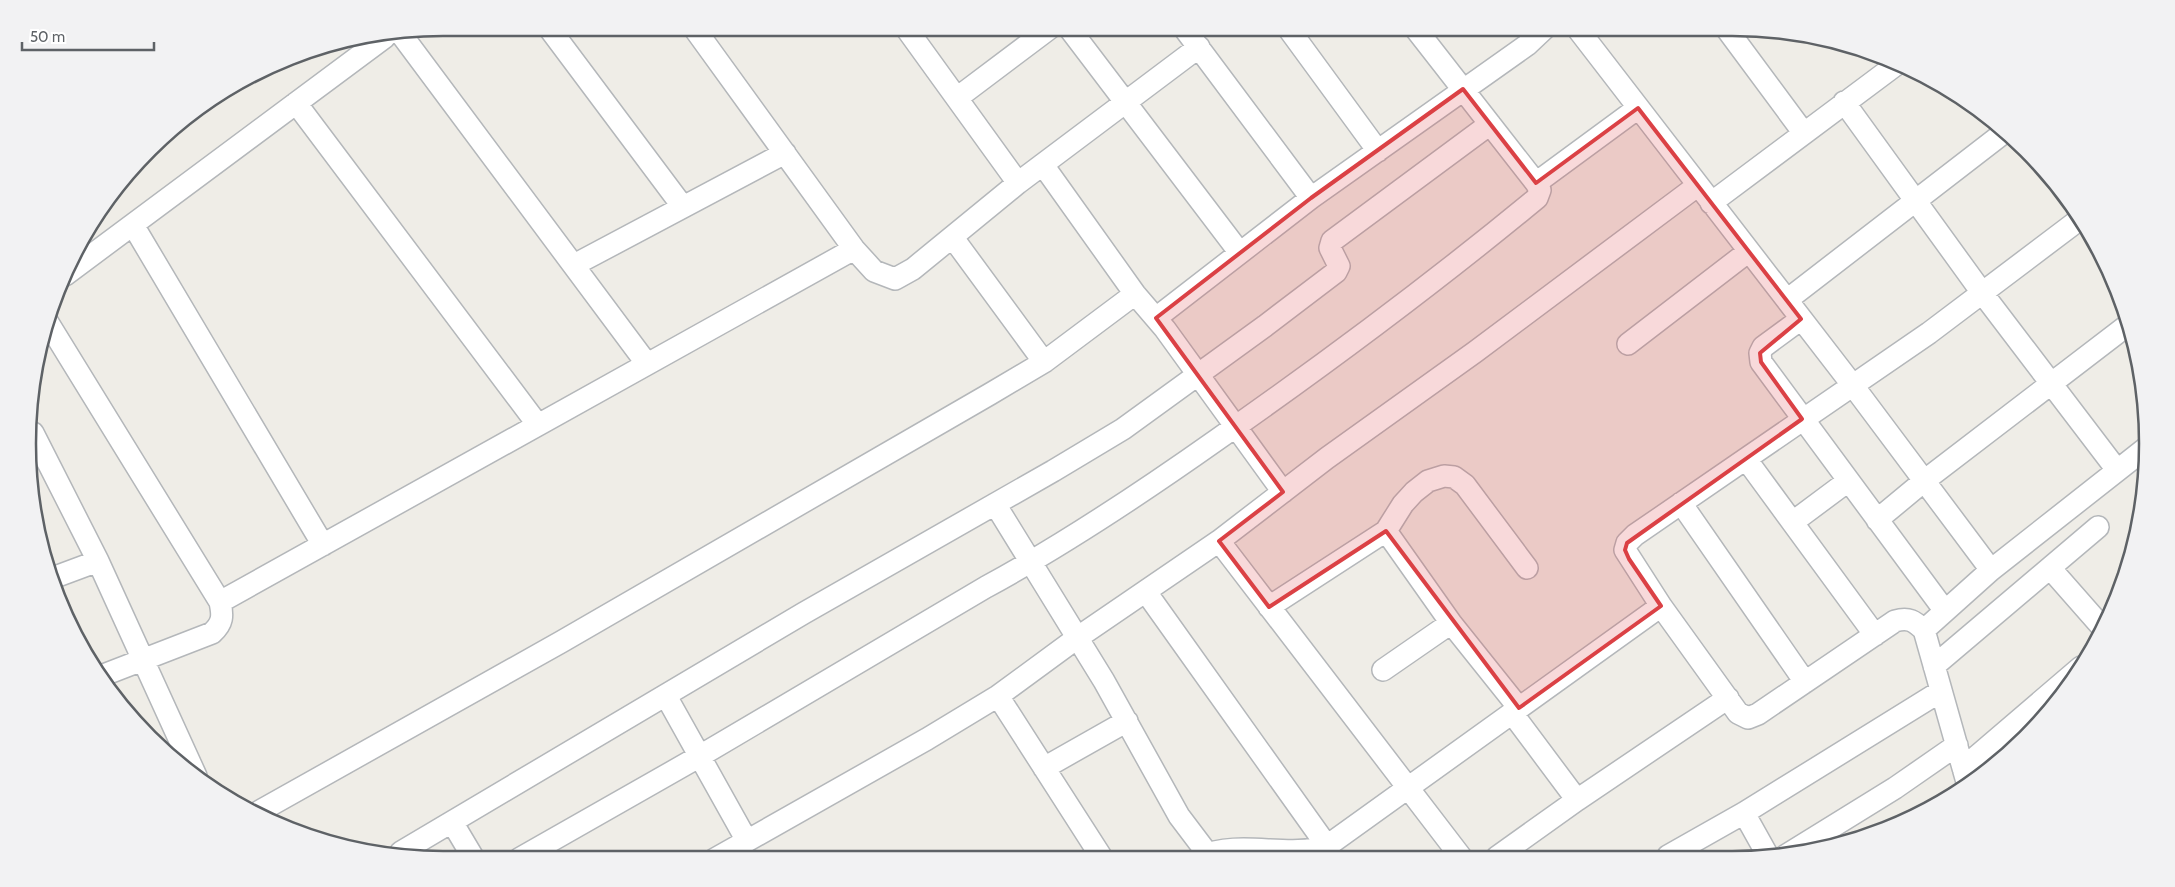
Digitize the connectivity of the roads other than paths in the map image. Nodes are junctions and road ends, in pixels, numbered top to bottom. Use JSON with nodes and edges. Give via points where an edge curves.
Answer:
{"nodes":[{"id":1,"x":554,"y":36,"type":"edge"},
{"id":2,"x":700,"y":36,"type":"edge"},
{"id":3,"x":912,"y":36,"type":"edge"},
{"id":4,"x":1039,"y":36,"type":"edge"},
{"id":5,"x":1075,"y":36,"type":"edge"},
{"id":6,"x":1190,"y":36,"type":"edge"},
{"id":7,"x":1294,"y":36,"type":"edge"},
{"id":8,"x":1421,"y":36,"type":"edge"},
{"id":9,"x":1536,"y":36,"type":"edge"},
{"id":10,"x":1583,"y":36,"type":"edge"},
{"id":11,"x":1732,"y":36,"type":"edge"},
{"id":12,"x":405,"y":38,"type":"edge"},
{"id":13,"x":379,"y":42,"type":"edge"},
{"id":14,"x":1199,"y":47,"type":"junction"},
{"id":15,"x":1885,"y":66,"type":"edge"},
{"id":16,"x":1463,"y":89,"type":"junction"},
{"id":17,"x":957,"y":98,"type":"junction"},
{"id":18,"x":1844,"y":102,"type":"junction"},
{"id":19,"x":296,"y":103,"type":"junction"},
{"id":20,"x":1125,"y":103,"type":"junction"},
{"id":21,"x":1638,"y":108,"type":"junction"},
{"id":22,"x":1490,"y":124,"type":"junction"},
{"id":23,"x":1803,"y":132,"type":"junction"},
{"id":24,"x":1999,"y":136,"type":"edge"},
{"id":25,"x":1378,"y":151,"type":"junction"},
{"id":26,"x":785,"y":153,"type":"junction"},
{"id":27,"x":1043,"y":165,"type":"junction"},
{"id":28,"x":1018,"y":183,"type":"junction"},
{"id":29,"x":1536,"y":183,"type":"junction"},
{"id":30,"x":1697,"y":186,"type":"junction"},
{"id":31,"x":1311,"y":198,"type":"junction"},
{"id":32,"x":1915,"y":201,"type":"junction"},
{"id":33,"x":1711,"y":203,"type":"junction"},
{"id":34,"x":683,"y":207,"type":"junction"},
{"id":35,"x":2074,"y":224,"type":"edge"},
{"id":36,"x":133,"y":225,"type":"junction"},
{"id":37,"x":953,"y":238,"type":"junction"},
{"id":38,"x":854,"y":248,"type":"junction"},
{"id":39,"x":1749,"y":252,"type":"junction"},
{"id":40,"x":1240,"y":253,"type":"junction"},
{"id":41,"x":574,"y":265,"type":"junction"},
{"id":42,"x":76,"y":267,"type":"edge"},
{"id":43,"x":1136,"y":294,"type":"junction"},
{"id":44,"x":1983,"y":294,"type":"junction"},
{"id":45,"x":1787,"y":300,"type":"junction"},
{"id":46,"x":1156,"y":318,"type":"junction"},
{"id":47,"x":1800,"y":319,"type":"junction"},
{"id":48,"x":2122,"y":329,"type":"edge"},
{"id":49,"x":53,"y":330,"type":"edge"},
{"id":50,"x":1628,"y":344,"type":"dead end"},
{"id":51,"x":1044,"y":362,"type":"junction"},
{"id":52,"x":647,"y":364,"type":"junction"},
{"id":53,"x":1197,"y":376,"type":"junction"},
{"id":54,"x":2052,"y":383,"type":"junction"},
{"id":55,"x":1854,"y":387,"type":"junction"},
{"id":56,"x":1802,"y":419,"type":"junction"},
{"id":57,"x":538,"y":425,"type":"junction"},
{"id":58,"x":1236,"y":426,"type":"junction"},
{"id":59,"x":36,"y":441,"type":"edge"},
{"id":60,"x":2139,"y":454,"type":"edge"},
{"id":61,"x":1746,"y":458,"type":"junction"},
{"id":62,"x":2117,"y":470,"type":"junction"},
{"id":63,"x":1848,"y":481,"type":"junction"},
{"id":64,"x":1924,"y":481,"type":"junction"},
{"id":65,"x":1284,"y":492,"type":"junction"},
{"id":66,"x":1681,"y":503,"type":"junction"},
{"id":67,"x":995,"y":504,"type":"junction"},
{"id":68,"x":1877,"y":520,"type":"junction"},
{"id":69,"x":1793,"y":522,"type":"junction"},
{"id":70,"x":2098,"y":527,"type":"dead end"},
{"id":71,"x":1386,"y":531,"type":"junction"},
{"id":72,"x":1218,"y":541,"type":"junction"},
{"id":73,"x":323,"y":545,"type":"junction"},
{"id":74,"x":98,"y":561,"type":"junction"},
{"id":75,"x":1031,"y":563,"type":"junction"},
{"id":76,"x":1528,"y":568,"type":"dead end"},
{"id":77,"x":2050,"y":568,"type":"junction"},
{"id":78,"x":1991,"y":570,"type":"junction"},
{"id":79,"x":59,"y":576,"type":"edge"},
{"id":80,"x":1146,"y":592,"type":"junction"},
{"id":81,"x":220,"y":602,"type":"junction"},
{"id":82,"x":1268,"y":606,"type":"junction"},
{"id":83,"x":1661,"y":606,"type":"junction"},
{"id":84,"x":1945,"y":611,"type":"junction"},
{"id":85,"x":1452,"y":622,"type":"junction"},
{"id":86,"x":2098,"y":622,"type":"edge"},
{"id":87,"x":1924,"y":630,"type":"junction"},
{"id":88,"x":1875,"y":634,"type":"junction"},
{"id":89,"x":1077,"y":638,"type":"junction"},
{"id":90,"x":142,"y":661,"type":"junction"},
{"id":91,"x":1934,"y":666,"type":"junction"},
{"id":92,"x":1384,"y":670,"type":"dead end"},
{"id":93,"x":108,"y":674,"type":"edge"},
{"id":94,"x":1805,"y":682,"type":"junction"},
{"id":95,"x":1941,"y":691,"type":"junction"},
{"id":96,"x":2054,"y":692,"type":"edge"},
{"id":97,"x":666,"y":696,"type":"junction"},
{"id":98,"x":998,"y":696,"type":"junction"},
{"id":99,"x":1728,"y":698,"type":"junction"},
{"id":100,"x":1516,"y":711,"type":"junction"},
{"id":101,"x":1128,"y":721,"type":"junction"},
{"id":102,"x":1957,"y":745,"type":"junction"},
{"id":103,"x":700,"y":756,"type":"junction"},
{"id":104,"x":189,"y":761,"type":"edge"},
{"id":105,"x":1044,"y":768,"type":"junction"},
{"id":106,"x":1965,"y":775,"type":"edge"},
{"id":107,"x":1408,"y":789,"type":"junction"},
{"id":108,"x":1576,"y":800,"type":"junction"},
{"id":109,"x":263,"y":809,"type":"edge"},
{"id":110,"x":1744,"y":813,"type":"junction"},
{"id":111,"x":452,"y":822,"type":"junction"},
{"id":112,"x":747,"y":842,"type":"junction"},
{"id":113,"x":1804,"y":844,"type":"edge"},
{"id":114,"x":1327,"y":846,"type":"junction"},
{"id":115,"x":406,"y":849,"type":"edge"},
{"id":116,"x":1764,"y":849,"type":"edge"},
{"id":117,"x":469,"y":851,"type":"edge"},
{"id":118,"x":533,"y":851,"type":"edge"},
{"id":119,"x":730,"y":851,"type":"edge"},
{"id":120,"x":1097,"y":851,"type":"edge"},
{"id":121,"x":1203,"y":851,"type":"edge"},
{"id":122,"x":1241,"y":851,"type":"edge"},
{"id":123,"x":1271,"y":851,"type":"edge"},
{"id":124,"x":1311,"y":851,"type":"edge"},
{"id":125,"x":1456,"y":851,"type":"edge"},
{"id":126,"x":1505,"y":851,"type":"edge"},
{"id":127,"x":1677,"y":851,"type":"edge"}],
"edges":[{"from":1,"to":34,"type":"street"},
{"from":2,"to":26,"type":"street"},
{"from":3,"to":17,"type":"street"},
{"from":4,"to":17,"type":"street"},
{"from":5,"to":20,"type":"street"},
{"from":6,"to":14,"type":"street"},
{"from":7,"to":25,"type":"street"},
{"from":8,"to":16,"type":"street"},
{"from":9,"to":16,"type":"street"},
{"from":10,"to":21,"type":"street"},
{"from":11,"to":23,"type":"street"},
{"from":12,"to":41,"type":"street"},
{"from":13,"to":19,"type":"street"},
{"from":14,"to":20,"type":"street"},
{"from":14,"to":31,"type":"street"},
{"from":15,"to":18,"type":"street"},
{"from":16,"to":22,"type":"street"},
{"from":16,"to":25,"type":"street"},
{"from":17,"to":28,"type":"street"},
{"from":18,"to":23,"type":"street"},
{"from":18,"to":32,"type":"street"},
{"from":19,"to":36,"type":"street"},
{"from":19,"to":57,"type":"street"},
{"from":20,"to":27,"type":"street"},
{"from":20,"to":40,"type":"street"},
{"from":21,"to":29,"type":"street"},
{"from":21,"to":30,"type":"street"},
{"from":22,"to":29,"type":"street"},
{"from":22,"to":53,"type":"street","via":[[1332,241],[1330,248],[1339,266],[1336,272]]},
{"from":23,"to":33,"type":"street"},
{"from":24,"to":32,"type":"street"},
{"from":25,"to":31,"type":"street"},
{"from":26,"to":34,"type":"street"},
{"from":26,"to":38,"type":"street"},
{"from":27,"to":28,"type":"street"},
{"from":27,"to":43,"type":"street"},
{"from":28,"to":37,"type":"street"},
{"from":29,"to":58,"type":"street","via":[[1540,190],[1537,198],[1446,273]]},
{"from":30,"to":33,"type":"street"},
{"from":30,"to":65,"type":"street"},
{"from":31,"to":40,"type":"street"},
{"from":32,"to":44,"type":"street"},
{"from":32,"to":45,"type":"street"},
{"from":33,"to":39,"type":"street"},
{"from":34,"to":41,"type":"street"},
{"from":35,"to":44,"type":"street"},
{"from":36,"to":42,"type":"street"},
{"from":36,"to":73,"type":"street"},
{"from":37,"to":38,"type":"street","via":[[913,270],[895,279],[874,271]]},
{"from":37,"to":51,"type":"street"},
{"from":38,"to":52,"type":"street"},
{"from":39,"to":45,"type":"street"},
{"from":39,"to":50,"type":"street"},
{"from":40,"to":46,"type":"street"},
{"from":41,"to":52,"type":"street"},
{"from":43,"to":46,"type":"street"},
{"from":43,"to":51,"type":"street"},
{"from":44,"to":54,"type":"street"},
{"from":44,"to":55,"type":"street"},
{"from":45,"to":47,"type":"street"},
{"from":46,"to":53,"type":"street"},
{"from":47,"to":55,"type":"street"},
{"from":47,"to":56,"type":"street","via":[[1763,347],[1760,354],[1761,362]]},
{"from":48,"to":54,"type":"street"},
{"from":49,"to":81,"type":"street"},
{"from":51,"to":109,"type":"street","via":[[561,642]]},
{"from":52,"to":57,"type":"street"},
{"from":53,"to":58,"type":"street"},
{"from":53,"to":67,"type":"street","via":[[1123,429]]},
{"from":54,"to":62,"type":"street"},
{"from":54,"to":64,"type":"street"},
{"from":55,"to":56,"type":"street"},
{"from":55,"to":64,"type":"street"},
{"from":56,"to":61,"type":"street"},
{"from":56,"to":63,"type":"street"},
{"from":57,"to":73,"type":"street"},
{"from":58,"to":65,"type":"street"},
{"from":58,"to":75,"type":"street","via":[[1141,493]]},
{"from":59,"to":74,"type":"street"},
{"from":60,"to":62,"type":"street"},
{"from":61,"to":66,"type":"street"},
{"from":61,"to":69,"type":"street"},
{"from":62,"to":78,"type":"street"},
{"from":63,"to":68,"type":"street"},
{"from":63,"to":69,"type":"street"},
{"from":64,"to":68,"type":"street"},
{"from":64,"to":78,"type":"street"},
{"from":65,"to":72,"type":"street"},
{"from":66,"to":83,"type":"street","via":[[1636,535],[1627,543],[1625,550]]},
{"from":66,"to":94,"type":"street"},
{"from":67,"to":75,"type":"street"},
{"from":67,"to":97,"type":"street"},
{"from":68,"to":84,"type":"street"},
{"from":69,"to":88,"type":"street"},
{"from":70,"to":77,"type":"street"},
{"from":71,"to":76,"type":"street","via":[[1403,504],[1428,481],[1444,476],[1454,478],[1465,485]]},
{"from":71,"to":82,"type":"street"},
{"from":71,"to":85,"type":"street"},
{"from":72,"to":80,"type":"street"},
{"from":72,"to":82,"type":"street"},
{"from":73,"to":81,"type":"street"},
{"from":74,"to":79,"type":"street"},
{"from":74,"to":90,"type":"street"},
{"from":75,"to":89,"type":"street"},
{"from":75,"to":103,"type":"street"},
{"from":77,"to":86,"type":"street"},
{"from":77,"to":91,"type":"street"},
{"from":78,"to":84,"type":"street"},
{"from":80,"to":89,"type":"street"},
{"from":80,"to":114,"type":"street"},
{"from":81,"to":90,"type":"street","via":[[223,617],[220,626],[212,633]]},
{"from":82,"to":107,"type":"street"},
{"from":83,"to":99,"type":"street"},
{"from":83,"to":100,"type":"street"},
{"from":84,"to":87,"type":"street"},
{"from":85,"to":92,"type":"street"},
{"from":85,"to":100,"type":"street"},
{"from":87,"to":88,"type":"street","via":[[1906,618]]},
{"from":87,"to":91,"type":"street"},
{"from":88,"to":94,"type":"street"},
{"from":89,"to":98,"type":"street"},
{"from":89,"to":101,"type":"street"},
{"from":90,"to":93,"type":"street"},
{"from":90,"to":104,"type":"street"},
{"from":91,"to":95,"type":"street"},
{"from":94,"to":99,"type":"street","via":[[1748,718],[1738,713]]},
{"from":95,"to":102,"type":"street"},
{"from":95,"to":110,"type":"street"},
{"from":96,"to":106,"type":"street"},
{"from":97,"to":103,"type":"street"},
{"from":97,"to":111,"type":"street"},
{"from":98,"to":105,"type":"street"},
{"from":98,"to":112,"type":"street"},
{"from":99,"to":108,"type":"street"},
{"from":100,"to":107,"type":"street"},
{"from":100,"to":108,"type":"street"},
{"from":101,"to":105,"type":"street"},
{"from":101,"to":121,"type":"street","via":[[1179,816]]},
{"from":102,"to":106,"type":"street"},
{"from":102,"to":113,"type":"street"},
{"from":103,"to":112,"type":"street"},
{"from":103,"to":118,"type":"street"},
{"from":105,"to":120,"type":"street"},
{"from":107,"to":114,"type":"street"},
{"from":107,"to":125,"type":"street"},
{"from":108,"to":126,"type":"street"},
{"from":110,"to":116,"type":"street"},
{"from":110,"to":127,"type":"street"},
{"from":111,"to":115,"type":"street"},
{"from":111,"to":117,"type":"street"},
{"from":112,"to":119,"type":"street"},
{"from":114,"to":124,"type":"street"},
{"from":122,"to":123,"type":"street"}]}
